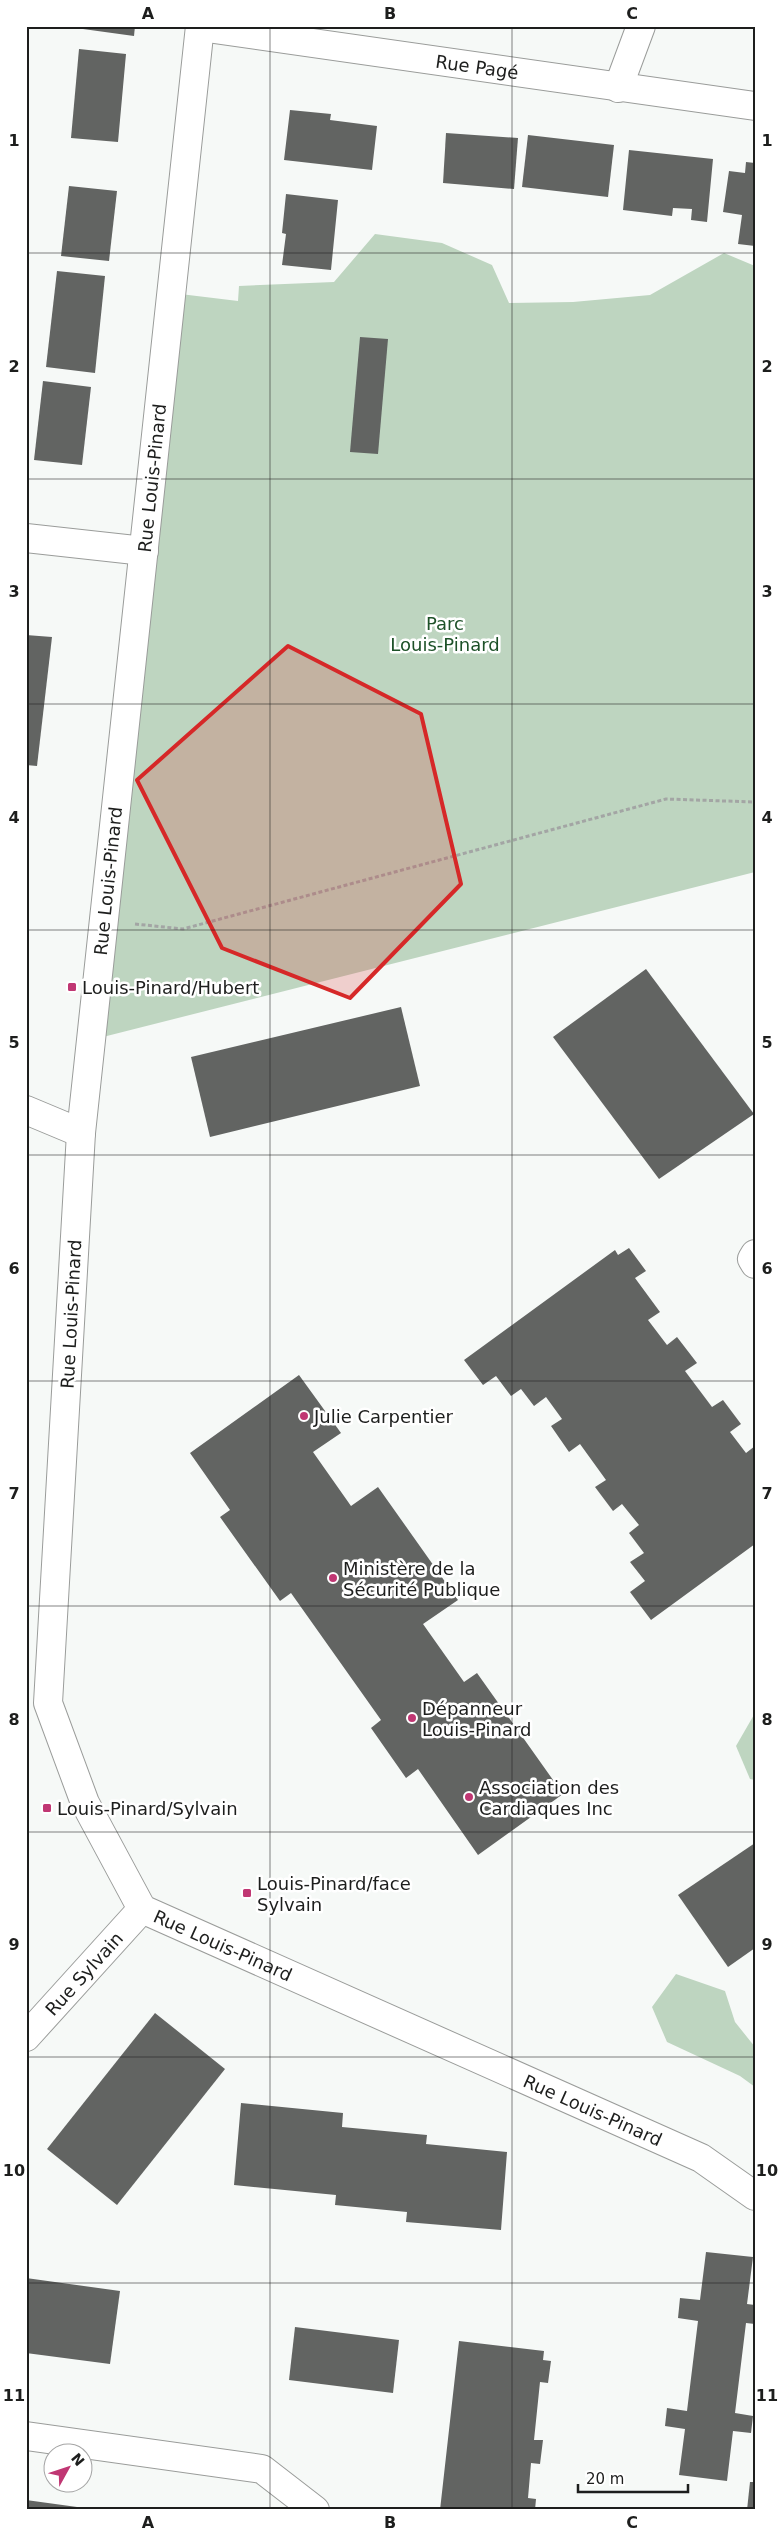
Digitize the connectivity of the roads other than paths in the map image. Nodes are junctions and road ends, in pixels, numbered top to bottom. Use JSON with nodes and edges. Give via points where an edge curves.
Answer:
{"nodes":[{"id":1,"x":641,"y":26,"type":"edge"},
{"id":2,"x":200,"y":27,"type":"edge"},
{"id":3,"x":618,"y":88,"type":"junction"},
{"id":4,"x":755,"y":106,"type":"edge"},
{"id":5,"x":26,"y":538,"type":"edge"},
{"id":6,"x":144,"y":551,"type":"junction"},
{"id":7,"x":26,"y":1110,"type":"edge"},
{"id":8,"x":81,"y":1133,"type":"junction"},
{"id":9,"x":755,"y":1254,"type":"edge"},
{"id":10,"x":755,"y":1264,"type":"edge"},
{"id":11,"x":142,"y":1909,"type":"junction"},
{"id":12,"x":26,"y":2037,"type":"edge"},
{"id":13,"x":755,"y":2196,"type":"edge"},
{"id":14,"x":26,"y":2436,"type":"edge"},
{"id":15,"x":315,"y":2510,"type":"edge"}],
"edges":[{"from":1,"to":3,"type":"street"},
{"from":2,"to":3,"type":"street","name":"Rue Pagé"},
{"from":2,"to":6,"type":"street","name":"Rue Louis-Pinard"},
{"from":3,"to":4,"type":"street","name":"Rue Pagé"},
{"from":5,"to":6,"type":"street"},
{"from":6,"to":8,"type":"street","name":"Rue Louis-Pinard"},
{"from":7,"to":8,"type":"street"},
{"from":8,"to":11,"type":"street","name":"Rue Louis-Pinard","via":[[48,1703],[85,1803]]},
{"from":9,"to":10,"type":"street","via":[[752,1259]]},
{"from":11,"to":12,"type":"street","name":"Rue Sylvain"},
{"from":11,"to":13,"type":"street","name":"Rue Louis-Pinard","via":[[701,2158]]},
{"from":14,"to":15,"type":"street","via":[[262,2469]]}]}
